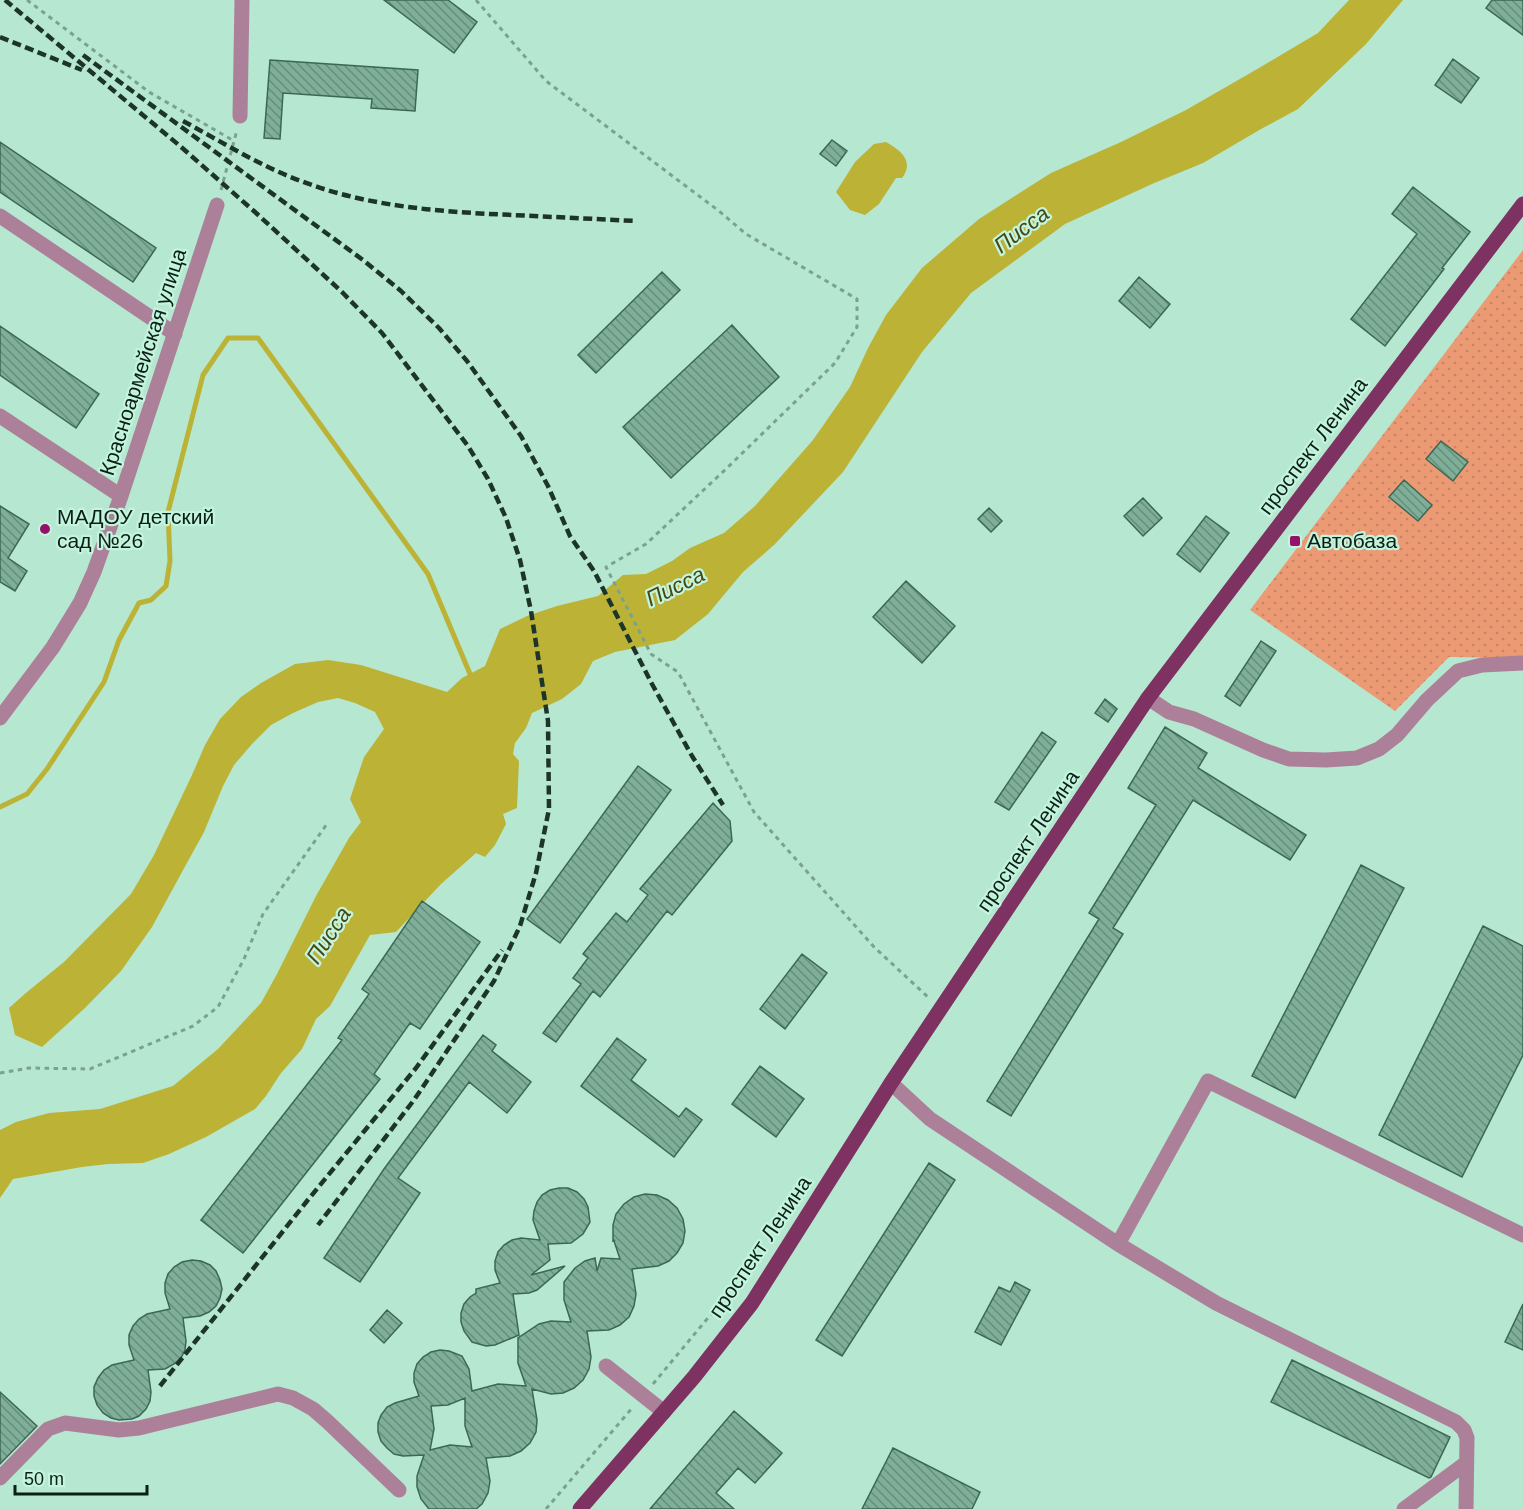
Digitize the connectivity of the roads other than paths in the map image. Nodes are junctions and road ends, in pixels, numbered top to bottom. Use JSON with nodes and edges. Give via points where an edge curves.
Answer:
{"nodes":[{"id":1,"x":242,"y":0,"type":"edge"},
{"id":2,"x":240,"y":116,"type":"road end"},
{"id":3,"x":1523,"y":204,"type":"edge"},
{"id":4,"x":217,"y":205,"type":"road end"},
{"id":5,"x":0,"y":216,"type":"edge"},
{"id":6,"x":175,"y":334,"type":"junction"},
{"id":7,"x":0,"y":416,"type":"edge"},
{"id":8,"x":120,"y":496,"type":"junction"},
{"id":9,"x":1523,"y":663,"type":"edge"},
{"id":10,"x":1148,"y":698,"type":"junction"},
{"id":11,"x":0,"y":718,"type":"edge"},
{"id":12,"x":891,"y":1083,"type":"junction"},
{"id":13,"x":1523,"y":1235,"type":"edge"},
{"id":14,"x":1118,"y":1244,"type":"junction"},
{"id":15,"x":606,"y":1366,"type":"dead end"},
{"id":16,"x":663,"y":1412,"type":"junction"},
{"id":17,"x":1466,"y":1463,"type":"junction"},
{"id":18,"x":0,"y":1478,"type":"edge"},
{"id":19,"x":399,"y":1490,"type":"dead end"},
{"id":20,"x":580,"y":1509,"type":"edge"},
{"id":21,"x":1404,"y":1509,"type":"edge"},
{"id":22,"x":1466,"y":1509,"type":"edge"}],
"edges":[{"from":1,"to":2,"type":"street"},
{"from":3,"to":10,"type":"main road","name":"проспект Ленина"},
{"from":4,"to":6,"type":"street","name":"Красноармейская улица"},
{"from":5,"to":6,"type":"street"},
{"from":6,"to":8,"type":"street","name":"Красноармейская улица"},
{"from":7,"to":8,"type":"street"},
{"from":8,"to":11,"type":"street","name":"Красноармейская улица","via":[[81,603]]},
{"from":9,"to":10,"type":"street","via":[[1482,665],[1458,671],[1397,735],[1379,749],[1357,758],[1289,759],[1169,712]]},
{"from":10,"to":12,"type":"main road","name":"проспект Ленина"},
{"from":12,"to":14,"type":"street","via":[[930,1119]]},
{"from":12,"to":16,"type":"main road","name":"проспект Ленина","via":[[752,1303]]},
{"from":13,"to":14,"type":"street","via":[[1208,1081]]},
{"from":14,"to":17,"type":"street","via":[[1215,1303],[1456,1422],[1467,1438]]},
{"from":15,"to":16,"type":"street"},
{"from":16,"to":20,"type":"main road","name":"проспект Ленина"},
{"from":17,"to":21,"type":"street"},
{"from":17,"to":22,"type":"street"},
{"from":18,"to":19,"type":"street","via":[[48,1429],[65,1423],[119,1430],[140,1428],[278,1394],[313,1409]]}]}
